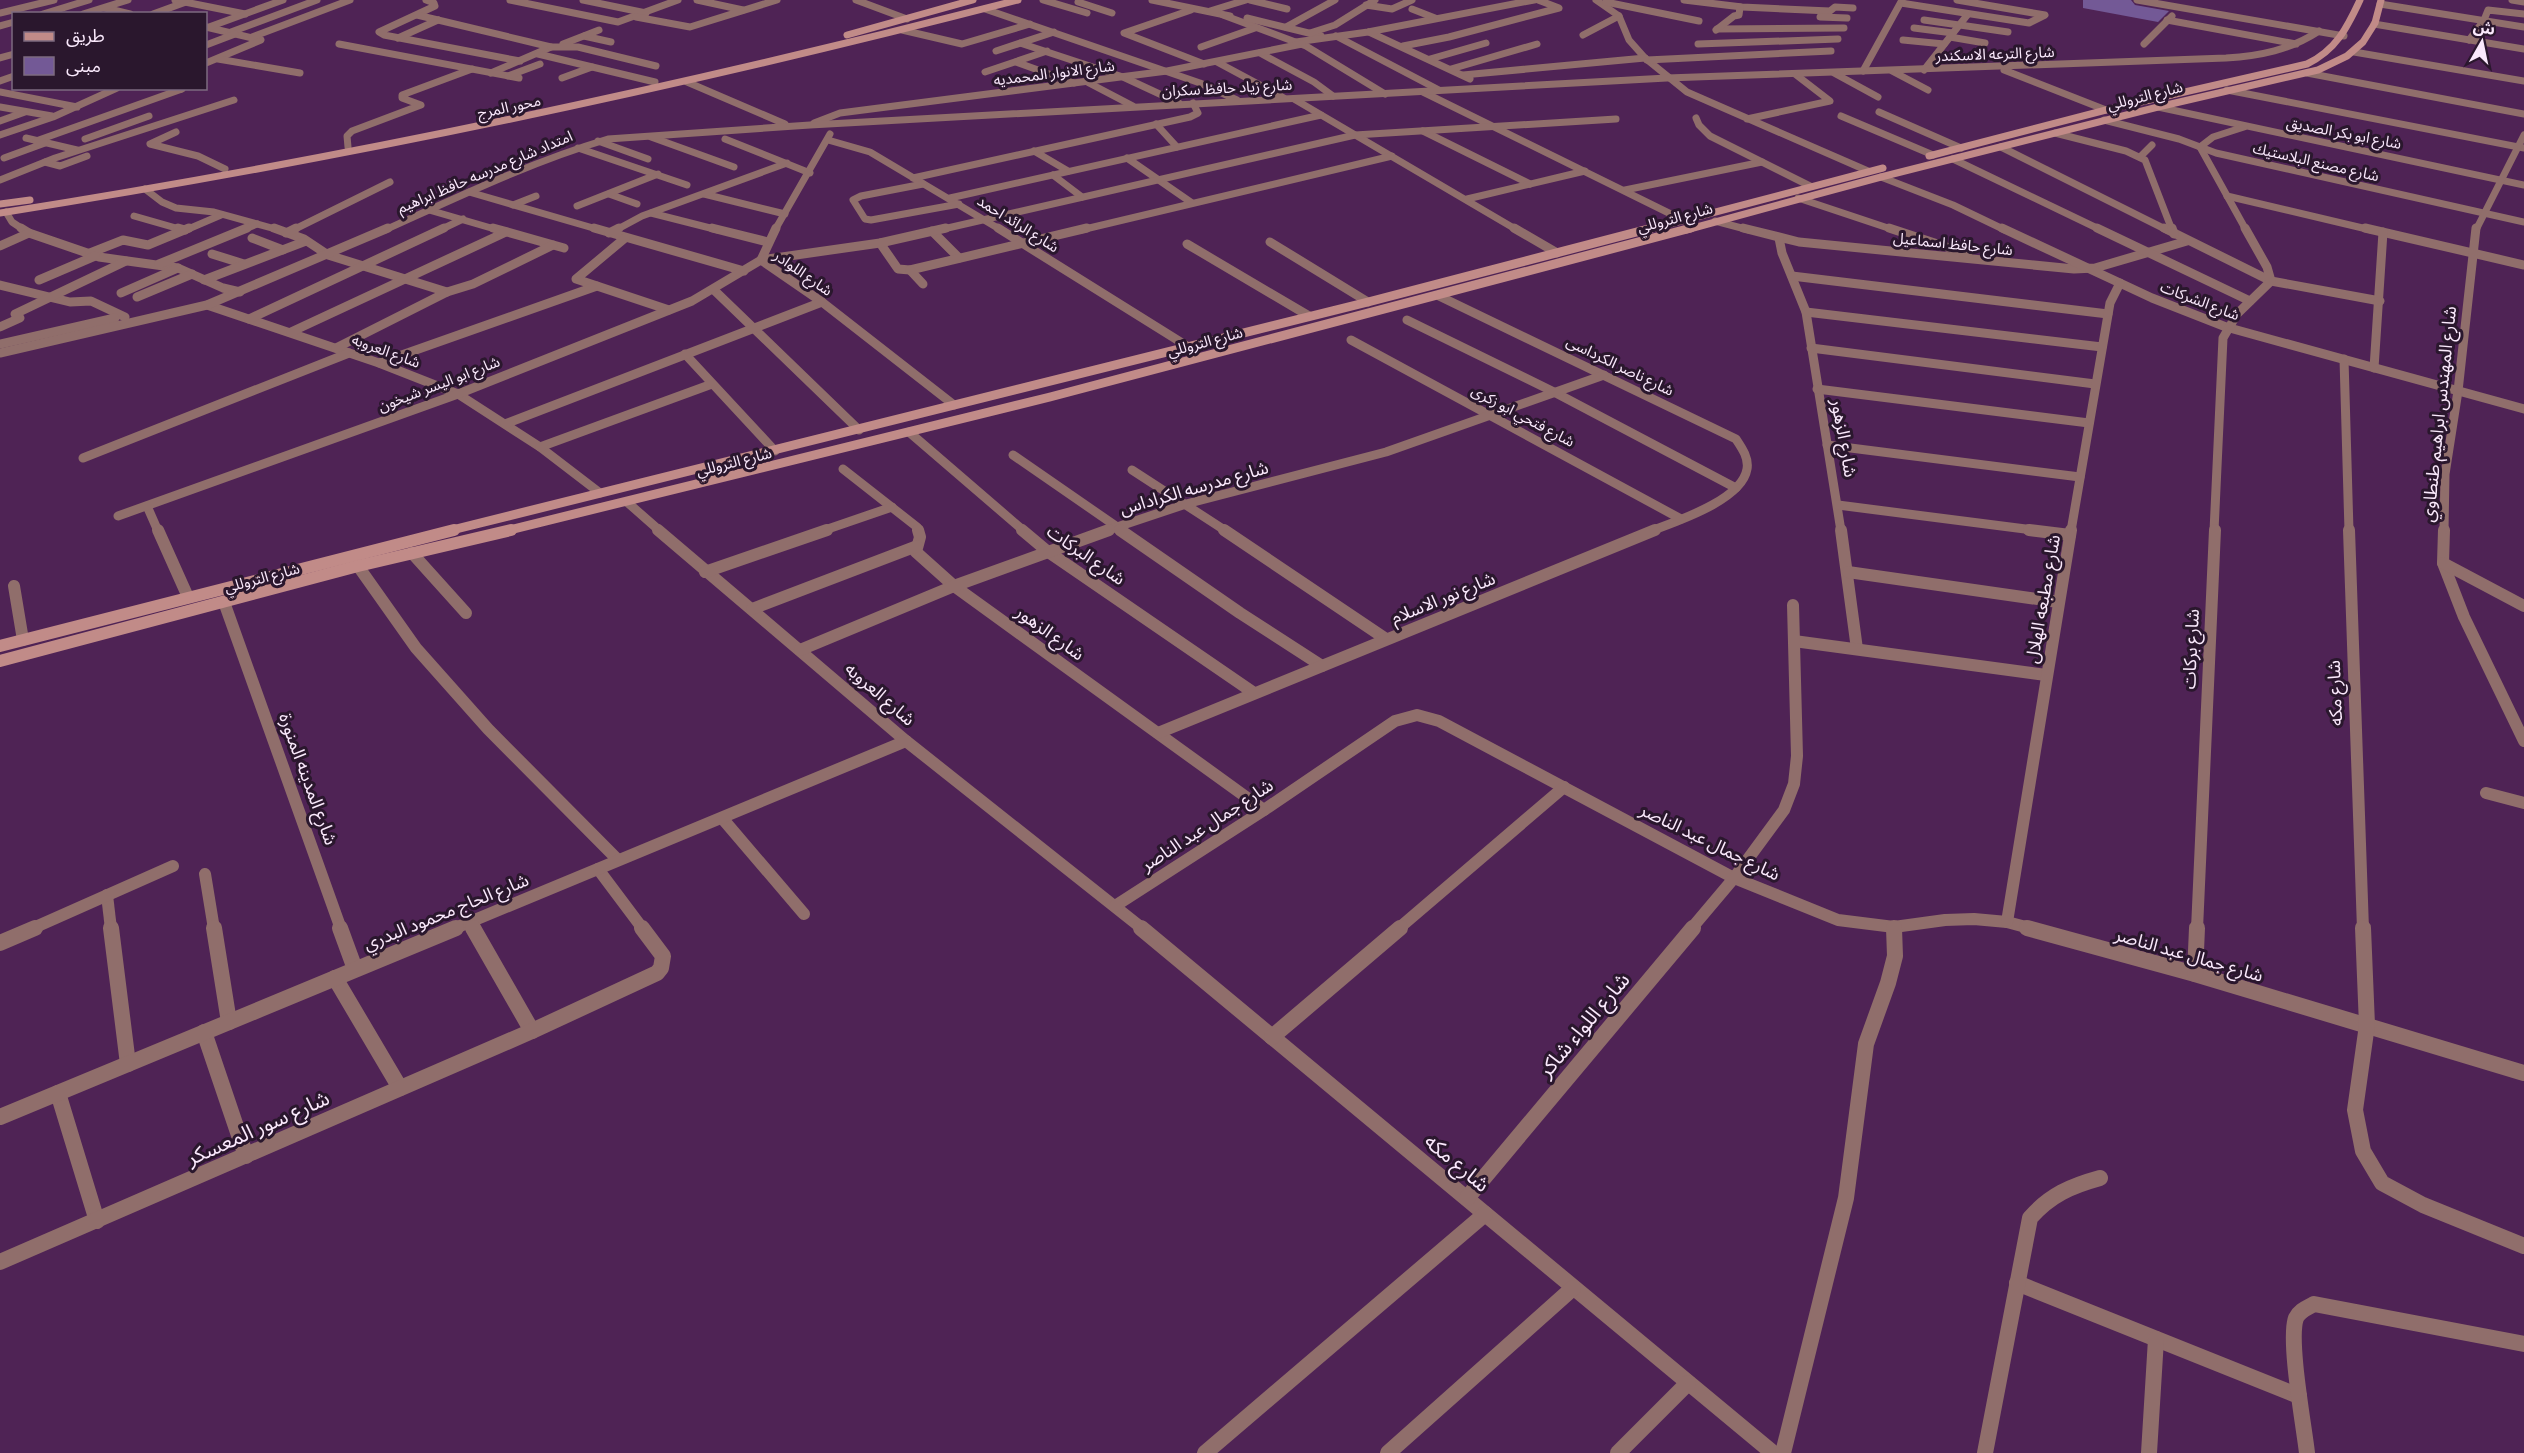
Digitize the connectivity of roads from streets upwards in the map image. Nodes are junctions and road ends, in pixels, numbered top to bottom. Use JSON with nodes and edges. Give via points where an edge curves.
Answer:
{"nodes":[{"id":1,"x":54,"y":0,"type":"edge"},
{"id":2,"x":89,"y":0,"type":"edge"},
{"id":3,"x":128,"y":0,"type":"edge"},
{"id":4,"x":175,"y":0,"type":"edge"},
{"id":5,"x":283,"y":0,"type":"edge"},
{"id":6,"x":317,"y":0,"type":"edge"},
{"id":7,"x":350,"y":0,"type":"edge"},
{"id":8,"x":426,"y":0,"type":"edge"},
{"id":9,"x":510,"y":0,"type":"edge"},
{"id":10,"x":583,"y":0,"type":"edge"},
{"id":11,"x":664,"y":0,"type":"edge"},
{"id":12,"x":697,"y":0,"type":"edge"},
{"id":13,"x":758,"y":0,"type":"edge"},
{"id":14,"x":777,"y":0,"type":"edge"},
{"id":15,"x":856,"y":0,"type":"edge"},
{"id":16,"x":880,"y":0,"type":"edge"},
{"id":17,"x":973,"y":0,"type":"edge"},
{"id":18,"x":1018,"y":0,"type":"edge"},
{"id":19,"x":1043,"y":0,"type":"edge"},
{"id":20,"x":1072,"y":0,"type":"edge"},
{"id":21,"x":1152,"y":0,"type":"edge"},
{"id":22,"x":1244,"y":0,"type":"edge"},
{"id":23,"x":1335,"y":0,"type":"edge"},
{"id":24,"x":1375,"y":0,"type":"edge"},
{"id":25,"x":1412,"y":0,"type":"edge"},
{"id":26,"x":1509,"y":0,"type":"edge"},
{"id":27,"x":1536,"y":0,"type":"edge"},
{"id":28,"x":1597,"y":0,"type":"edge"},
{"id":29,"x":1685,"y":0,"type":"edge"},
{"id":30,"x":1857,"y":0,"type":"edge"},
{"id":31,"x":1957,"y":0,"type":"edge"},
{"id":32,"x":2137,"y":0,"type":"edge"},
{"id":33,"x":2512,"y":0,"type":"edge"},
{"id":34,"x":190,"y":1,"type":"edge"},
{"id":35,"x":676,"y":1,"type":"edge"},
{"id":36,"x":1901,"y":1,"type":"edge"},
{"id":37,"x":1976,"y":1,"type":"edge"},
{"id":38,"x":2170,"y":2,"type":"edge"},
{"id":39,"x":2524,"y":2,"type":"edge"},
{"id":40,"x":768,"y":3,"type":"junction"},
{"id":41,"x":1518,"y":3,"type":"junction"},
{"id":42,"x":866,"y":4,"type":"junction"},
{"id":43,"x":2358,"y":4,"type":"edge"},
{"id":44,"x":1366,"y":5,"type":"junction"},
{"id":45,"x":2380,"y":6,"type":"edge"},
{"id":46,"x":1740,"y":7,"type":"junction"},
{"id":47,"x":2181,"y":7,"type":"junction"},
{"id":48,"x":102,"y":8,"type":"junction"},
{"id":49,"x":1853,"y":8,"type":"junction"},
{"id":50,"x":985,"y":9,"type":"junction"},
{"id":51,"x":1193,"y":9,"type":"junction"},
{"id":52,"x":1287,"y":9,"type":"dead end"},
{"id":53,"x":1412,"y":9,"type":"dead end"},
{"id":54,"x":744,"y":10,"type":"junction"},
{"id":55,"x":161,"y":11,"type":"joint"},
{"id":56,"x":50,"y":12,"type":"edge"},
{"id":57,"x":89,"y":12,"type":"edge"},
{"id":58,"x":121,"y":12,"type":"edge"},
{"id":59,"x":165,"y":12,"type":"edge"},
{"id":60,"x":1206,"y":12,"type":"junction"},
{"id":61,"x":0,"y":13,"type":"edge"},
{"id":62,"x":646,"y":13,"type":"junction"},
{"id":63,"x":1087,"y":13,"type":"dead end"},
{"id":64,"x":1112,"y":13,"type":"dead end"},
{"id":65,"x":246,"y":14,"type":"junction"},
{"id":66,"x":1968,"y":14,"type":"junction"},
{"id":67,"x":2524,"y":14,"type":"edge"},
{"id":68,"x":417,"y":15,"type":"junction"},
{"id":69,"x":1223,"y":15,"type":"junction"},
{"id":70,"x":1619,"y":15,"type":"junction"},
{"id":71,"x":1452,"y":16,"type":"junction"},
{"id":72,"x":1738,"y":16,"type":"junction"},
{"id":73,"x":1749,"y":16,"type":"dead end"},
{"id":74,"x":1760,"y":16,"type":"dead end"},
{"id":75,"x":635,"y":17,"type":"junction"},
{"id":76,"x":1847,"y":18,"type":"junction"},
{"id":77,"x":907,"y":19,"type":"junction"},
{"id":78,"x":1437,"y":19,"type":"junction"},
{"id":79,"x":438,"y":20,"type":"junction"},
{"id":80,"x":1462,"y":20,"type":"dead end"},
{"id":81,"x":1924,"y":20,"type":"dead end"},
{"id":82,"x":2167,"y":20,"type":"junction"},
{"id":83,"x":2484,"y":20,"type":"junction"},
{"id":84,"x":1699,"y":21,"type":"dead end"},
{"id":85,"x":1419,"y":22,"type":"junction"},
{"id":86,"x":1030,"y":24,"type":"junction"},
{"id":87,"x":1473,"y":24,"type":"dead end"},
{"id":88,"x":2374,"y":24,"type":"junction"},
{"id":89,"x":1959,"y":25,"type":"junction"},
{"id":90,"x":1286,"y":27,"type":"junction"},
{"id":91,"x":1429,"y":27,"type":"dead end"},
{"id":92,"x":2524,"y":27,"type":"edge"},
{"id":93,"x":207,"y":28,"type":"edge"},
{"id":94,"x":207,"y":28,"type":"edge"},
{"id":95,"x":1255,"y":28,"type":"junction"},
{"id":96,"x":1484,"y":28,"type":"junction"},
{"id":97,"x":1844,"y":28,"type":"junction"},
{"id":98,"x":1914,"y":28,"type":"dead end"},
{"id":99,"x":1717,"y":29,"type":"junction"},
{"id":100,"x":599,"y":30,"type":"dead end"},
{"id":101,"x":902,"y":30,"type":"junction"},
{"id":102,"x":2319,"y":31,"type":"junction"},
{"id":103,"x":1054,"y":32,"type":"junction"},
{"id":104,"x":1368,"y":32,"type":"junction"},
{"id":105,"x":1439,"y":32,"type":"dead end"},
{"id":106,"x":2008,"y":32,"type":"dead end"},
{"id":107,"x":233,"y":33,"type":"junction"},
{"id":108,"x":1310,"y":33,"type":"junction"},
{"id":109,"x":1583,"y":35,"type":"dead end"},
{"id":110,"x":1951,"y":35,"type":"junction"},
{"id":111,"x":584,"y":36,"type":"junction"},
{"id":112,"x":1336,"y":36,"type":"junction"},
{"id":113,"x":2344,"y":36,"type":"junction"},
{"id":114,"x":252,"y":37,"type":"junction"},
{"id":115,"x":1449,"y":37,"type":"junction"},
{"id":116,"x":397,"y":38,"type":"junction"},
{"id":117,"x":1327,"y":38,"type":"junction"},
{"id":118,"x":1838,"y":39,"type":"junction"},
{"id":119,"x":1903,"y":40,"type":"dead end"},
{"id":120,"x":2469,"y":40,"type":"junction"},
{"id":121,"x":611,"y":42,"type":"dead end"},
{"id":122,"x":1020,"y":43,"type":"junction"},
{"id":123,"x":1299,"y":43,"type":"junction"},
{"id":124,"x":1486,"y":43,"type":"dead end"},
{"id":125,"x":1985,"y":43,"type":"dead end"},
{"id":126,"x":339,"y":44,"type":"dead end"},
{"id":127,"x":1538,"y":44,"type":"dead end"},
{"id":128,"x":1698,"y":44,"type":"junction"},
{"id":129,"x":1944,"y":44,"type":"junction"},
{"id":130,"x":2144,"y":44,"type":"dead end"},
{"id":131,"x":207,"y":45,"type":"edge"},
{"id":132,"x":2297,"y":45,"type":"junction"},
{"id":133,"x":555,"y":46,"type":"junction"},
{"id":134,"x":1402,"y":46,"type":"junction"},
{"id":135,"x":1201,"y":47,"type":"dead end"},
{"id":136,"x":2,"y":48,"type":"dead end"},
{"id":137,"x":2524,"y":49,"type":"edge"},
{"id":138,"x":12,"y":51,"type":"edge"},
{"id":139,"x":996,"y":51,"type":"dead end"},
{"id":140,"x":1047,"y":51,"type":"junction"},
{"id":141,"x":1607,"y":51,"type":"dead end"},
{"id":142,"x":1516,"y":52,"type":"junction"},
{"id":143,"x":2354,"y":52,"type":"junction"},
{"id":144,"x":1260,"y":53,"type":"junction"},
{"id":145,"x":538,"y":54,"type":"junction"},
{"id":146,"x":1830,"y":57,"type":"junction"},
{"id":147,"x":216,"y":58,"type":"junction"},
{"id":148,"x":1526,"y":58,"type":"dead end"},
{"id":149,"x":1430,"y":59,"type":"junction"},
{"id":150,"x":1646,"y":59,"type":"junction"},
{"id":151,"x":1677,"y":59,"type":"junction"},
{"id":152,"x":1625,"y":60,"type":"junction"},
{"id":153,"x":520,"y":61,"type":"junction"},
{"id":154,"x":207,"y":62,"type":"edge"},
{"id":155,"x":1016,"y":62,"type":"junction"},
{"id":156,"x":1216,"y":62,"type":"junction"},
{"id":157,"x":1534,"y":63,"type":"dead end"},
{"id":158,"x":540,"y":64,"type":"dead end"},
{"id":159,"x":1205,"y":64,"type":"junction"},
{"id":160,"x":592,"y":66,"type":"junction"},
{"id":161,"x":656,"y":66,"type":"dead end"},
{"id":162,"x":1542,"y":68,"type":"junction"},
{"id":163,"x":1997,"y":68,"type":"junction"},
{"id":164,"x":472,"y":69,"type":"junction"},
{"id":165,"x":1451,"y":69,"type":"junction"},
{"id":166,"x":1891,"y":70,"type":"junction"},
{"id":167,"x":1924,"y":70,"type":"junction"},
{"id":168,"x":1167,"y":71,"type":"junction"},
{"id":169,"x":1863,"y":71,"type":"junction"},
{"id":170,"x":986,"y":72,"type":"dead end"},
{"id":171,"x":1831,"y":72,"type":"junction"},
{"id":172,"x":300,"y":73,"type":"dead end"},
{"id":173,"x":491,"y":73,"type":"junction"},
{"id":174,"x":2307,"y":73,"type":"junction"},
{"id":175,"x":1796,"y":74,"type":"junction"},
{"id":176,"x":1463,"y":75,"type":"junction"},
{"id":177,"x":508,"y":76,"type":"junction"},
{"id":178,"x":1123,"y":77,"type":"junction"},
{"id":179,"x":519,"y":78,"type":"dead end"},
{"id":180,"x":562,"y":78,"type":"dead end"},
{"id":181,"x":1667,"y":78,"type":"junction"},
{"id":182,"x":2524,"y":81,"type":"edge"},
{"id":183,"x":655,"y":82,"type":"junction"},
{"id":184,"x":687,"y":82,"type":"junction"},
{"id":185,"x":1088,"y":82,"type":"junction"},
{"id":186,"x":1077,"y":84,"type":"junction"},
{"id":187,"x":1486,"y":89,"type":"junction"},
{"id":188,"x":113,"y":90,"type":"edge"},
{"id":189,"x":179,"y":90,"type":"edge"},
{"id":190,"x":1928,"y":90,"type":"dead end"},
{"id":191,"x":2227,"y":90,"type":"junction"},
{"id":192,"x":1441,"y":91,"type":"junction"},
{"id":193,"x":0,"y":92,"type":"edge"},
{"id":194,"x":1422,"y":92,"type":"junction"},
{"id":195,"x":1004,"y":93,"type":"junction"},
{"id":196,"x":1385,"y":94,"type":"junction"},
{"id":197,"x":1333,"y":96,"type":"junction"},
{"id":198,"x":1878,"y":97,"type":"dead end"},
{"id":199,"x":1289,"y":98,"type":"junction"},
{"id":200,"x":95,"y":99,"type":"junction"},
{"id":201,"x":234,"y":99,"type":"dead end"},
{"id":202,"x":1238,"y":101,"type":"junction"},
{"id":203,"x":107,"y":102,"type":"dead end"},
{"id":204,"x":1193,"y":103,"type":"junction"},
{"id":205,"x":1181,"y":104,"type":"junction"},
{"id":206,"x":0,"y":106,"type":"edge"},
{"id":207,"x":1132,"y":106,"type":"junction"},
{"id":208,"x":77,"y":107,"type":"junction"},
{"id":209,"x":120,"y":107,"type":"junction"},
{"id":210,"x":2158,"y":107,"type":"junction"},
{"id":211,"x":11,"y":109,"type":"junction"},
{"id":212,"x":2106,"y":110,"type":"junction"},
{"id":213,"x":26,"y":111,"type":"junction"},
{"id":214,"x":1879,"y":112,"type":"dead end"},
{"id":215,"x":0,"y":113,"type":"edge"},
{"id":216,"x":1014,"y":113,"type":"junction"},
{"id":217,"x":2524,"y":114,"type":"edge"},
{"id":218,"x":1321,"y":115,"type":"junction"},
{"id":219,"x":149,"y":116,"type":"junction"},
{"id":220,"x":1841,"y":116,"type":"dead end"},
{"id":221,"x":54,"y":117,"type":"junction"},
{"id":222,"x":1696,"y":118,"type":"dead end"},
{"id":223,"x":1616,"y":119,"type":"dead end"},
{"id":224,"x":1747,"y":119,"type":"junction"},
{"id":225,"x":0,"y":120,"type":"edge"},
{"id":226,"x":2104,"y":120,"type":"junction"},
{"id":227,"x":159,"y":123,"type":"junction"},
{"id":228,"x":836,"y":124,"type":"junction"},
{"id":229,"x":1156,"y":124,"type":"junction"},
{"id":230,"x":810,"y":125,"type":"junction"},
{"id":231,"x":788,"y":126,"type":"junction"},
{"id":232,"x":1492,"y":127,"type":"junction"},
{"id":233,"x":2244,"y":127,"type":"junction"},
{"id":234,"x":1422,"y":130,"type":"junction"},
{"id":235,"x":176,"y":132,"type":"dead end"},
{"id":236,"x":2055,"y":133,"type":"junction"},
{"id":237,"x":0,"y":135,"type":"edge"},
{"id":238,"x":645,"y":135,"type":"junction"},
{"id":239,"x":1355,"y":135,"type":"junction"},
{"id":240,"x":2524,"y":135,"type":"edge"},
{"id":241,"x":26,"y":138,"type":"dead end"},
{"id":242,"x":725,"y":139,"type":"dead end"},
{"id":243,"x":828,"y":140,"type":"junction"},
{"id":244,"x":36,"y":141,"type":"junction"},
{"id":245,"x":597,"y":141,"type":"junction"},
{"id":246,"x":124,"y":142,"type":"dead end"},
{"id":247,"x":46,"y":143,"type":"junction"},
{"id":248,"x":2152,"y":146,"type":"dead end"},
{"id":249,"x":63,"y":147,"type":"junction"},
{"id":250,"x":348,"y":147,"type":"junction"},
{"id":251,"x":578,"y":147,"type":"junction"},
{"id":252,"x":1177,"y":147,"type":"junction"},
{"id":253,"x":2001,"y":147,"type":"junction"},
{"id":254,"x":2200,"y":147,"type":"junction"},
{"id":255,"x":1961,"y":148,"type":"junction"},
{"id":256,"x":2521,"y":148,"type":"edge"},
{"id":257,"x":78,"y":151,"type":"junction"},
{"id":258,"x":1034,"y":151,"type":"junction"},
{"id":259,"x":327,"y":153,"type":"junction"},
{"id":260,"x":1933,"y":155,"type":"junction"},
{"id":261,"x":1392,"y":156,"type":"junction"},
{"id":262,"x":2140,"y":157,"type":"junction"},
{"id":263,"x":2,"y":158,"type":"edge"},
{"id":264,"x":1127,"y":158,"type":"junction"},
{"id":265,"x":648,"y":159,"type":"dead end"},
{"id":266,"x":1953,"y":159,"type":"junction"},
{"id":267,"x":15,"y":160,"type":"dead end"},
{"id":268,"x":1762,"y":162,"type":"junction"},
{"id":269,"x":26,"y":163,"type":"dead end"},
{"id":270,"x":41,"y":164,"type":"junction"},
{"id":271,"x":787,"y":164,"type":"junction"},
{"id":272,"x":734,"y":167,"type":"dead end"},
{"id":273,"x":225,"y":169,"type":"junction"},
{"id":274,"x":1068,"y":171,"type":"junction"},
{"id":275,"x":1585,"y":171,"type":"junction"},
{"id":276,"x":1868,"y":171,"type":"junction"},
{"id":277,"x":810,"y":173,"type":"junction"},
{"id":278,"x":658,"y":174,"type":"junction"},
{"id":279,"x":1053,"y":175,"type":"junction"},
{"id":280,"x":1881,"y":177,"type":"junction"},
{"id":281,"x":913,"y":178,"type":"junction"},
{"id":282,"x":0,"y":180,"type":"edge"},
{"id":283,"x":1159,"y":180,"type":"junction"},
{"id":284,"x":2501,"y":180,"type":"junction"},
{"id":285,"x":390,"y":182,"type":"dead end"},
{"id":286,"x":923,"y":184,"type":"junction"},
{"id":287,"x":1530,"y":184,"type":"junction"},
{"id":288,"x":687,"y":185,"type":"dead end"},
{"id":289,"x":2524,"y":185,"type":"edge"},
{"id":290,"x":1810,"y":186,"type":"junction"},
{"id":291,"x":145,"y":189,"type":"junction"},
{"id":292,"x":1625,"y":190,"type":"junction"},
{"id":293,"x":469,"y":192,"type":"junction"},
{"id":294,"x":703,"y":193,"type":"junction"},
{"id":295,"x":609,"y":194,"type":"junction"},
{"id":296,"x":536,"y":196,"type":"dead end"},
{"id":297,"x":2227,"y":196,"type":"junction"},
{"id":298,"x":1082,"y":197,"type":"junction"},
{"id":299,"x":950,"y":198,"type":"junction"},
{"id":300,"x":1798,"y":198,"type":"junction"},
{"id":301,"x":1467,"y":199,"type":"junction"},
{"id":302,"x":1192,"y":203,"type":"junction"},
{"id":303,"x":0,"y":204,"type":"edge"},
{"id":304,"x":637,"y":204,"type":"dead end"},
{"id":305,"x":959,"y":204,"type":"junction"},
{"id":306,"x":513,"y":205,"type":"junction"},
{"id":307,"x":577,"y":206,"type":"dead end"},
{"id":308,"x":429,"y":210,"type":"junction"},
{"id":309,"x":650,"y":212,"type":"junction"},
{"id":310,"x":3,"y":213,"type":"edge"},
{"id":311,"x":784,"y":213,"type":"junction"},
{"id":312,"x":2483,"y":213,"type":"junction"},
{"id":313,"x":221,"y":215,"type":"junction"},
{"id":314,"x":134,"y":216,"type":"dead end"},
{"id":315,"x":462,"y":219,"type":"junction"},
{"id":316,"x":984,"y":219,"type":"junction"},
{"id":317,"x":1681,"y":219,"type":"junction"},
{"id":318,"x":1715,"y":221,"type":"junction"},
{"id":319,"x":2524,"y":222,"type":"edge"},
{"id":320,"x":257,"y":224,"type":"junction"},
{"id":321,"x":185,"y":230,"type":"junction"},
{"id":322,"x":932,"y":231,"type":"junction"},
{"id":323,"x":506,"y":232,"type":"junction"},
{"id":324,"x":2383,"y":232,"type":"junction"},
{"id":325,"x":29,"y":233,"type":"junction"},
{"id":326,"x":286,"y":233,"type":"junction"},
{"id":327,"x":609,"y":233,"type":"junction"},
{"id":328,"x":2174,"y":234,"type":"junction"},
{"id":329,"x":252,"y":238,"type":"dead end"},
{"id":330,"x":625,"y":238,"type":"junction"},
{"id":331,"x":1779,"y":238,"type":"junction"},
{"id":332,"x":2187,"y":241,"type":"junction"},
{"id":333,"x":306,"y":242,"type":"junction"},
{"id":334,"x":768,"y":242,"type":"junction"},
{"id":335,"x":1270,"y":242,"type":"dead end"},
{"id":336,"x":880,"y":243,"type":"junction"},
{"id":337,"x":1023,"y":243,"type":"junction"},
{"id":338,"x":1187,"y":244,"type":"dead end"},
{"id":339,"x":553,"y":245,"type":"junction"},
{"id":340,"x":0,"y":246,"type":"edge"},
{"id":341,"x":564,"y":248,"type":"dead end"},
{"id":342,"x":284,"y":250,"type":"junction"},
{"id":343,"x":2147,"y":252,"type":"junction"},
{"id":344,"x":1557,"y":253,"type":"junction"},
{"id":345,"x":93,"y":254,"type":"junction"},
{"id":346,"x":212,"y":254,"type":"dead end"},
{"id":347,"x":2474,"y":254,"type":"junction"},
{"id":348,"x":328,"y":255,"type":"junction"},
{"id":349,"x":959,"y":258,"type":"junction"},
{"id":350,"x":761,"y":260,"type":"junction"},
{"id":351,"x":126,"y":261,"type":"junction"},
{"id":352,"x":1988,"y":261,"type":"junction"},
{"id":353,"x":159,"y":264,"type":"junction"},
{"id":354,"x":244,"y":264,"type":"junction"},
{"id":355,"x":2524,"y":265,"type":"edge"},
{"id":356,"x":362,"y":266,"type":"junction"},
{"id":357,"x":178,"y":268,"type":"junction"},
{"id":358,"x":2088,"y":269,"type":"junction"},
{"id":359,"x":910,"y":270,"type":"junction"},
{"id":360,"x":744,"y":271,"type":"junction"},
{"id":361,"x":192,"y":273,"type":"junction"},
{"id":362,"x":1792,"y":276,"type":"junction"},
{"id":363,"x":403,"y":278,"type":"junction"},
{"id":364,"x":39,"y":280,"type":"dead end"},
{"id":365,"x":204,"y":280,"type":"junction"},
{"id":366,"x":2271,"y":281,"type":"junction"},
{"id":367,"x":2120,"y":283,"type":"junction"},
{"id":368,"x":923,"y":284,"type":"dead end"},
{"id":369,"x":0,"y":285,"type":"edge"},
{"id":370,"x":597,"y":286,"type":"junction"},
{"id":371,"x":714,"y":290,"type":"junction"},
{"id":372,"x":240,"y":292,"type":"junction"},
{"id":373,"x":447,"y":292,"type":"junction"},
{"id":374,"x":121,"y":293,"type":"dead end"},
{"id":375,"x":1439,"y":296,"type":"junction"},
{"id":376,"x":51,"y":297,"type":"junction"},
{"id":377,"x":137,"y":297,"type":"dead end"},
{"id":378,"x":2250,"y":301,"type":"junction"},
{"id":379,"x":2380,"y":301,"type":"junction"},
{"id":380,"x":822,"y":302,"type":"junction"},
{"id":381,"x":1368,"y":302,"type":"junction"},
{"id":382,"x":207,"y":305,"type":"junction"},
{"id":383,"x":669,"y":310,"type":"junction"},
{"id":384,"x":1806,"y":312,"type":"junction"},
{"id":385,"x":2108,"y":314,"type":"junction"},
{"id":386,"x":1309,"y":316,"type":"junction"},
{"id":387,"x":126,"y":317,"type":"junction"},
{"id":388,"x":143,"y":318,"type":"junction"},
{"id":389,"x":249,"y":319,"type":"junction"},
{"id":390,"x":1407,"y":320,"type":"dead end"},
{"id":391,"x":0,"y":327,"type":"edge"},
{"id":392,"x":2226,"y":327,"type":"junction"},
{"id":393,"x":753,"y":328,"type":"junction"},
{"id":394,"x":291,"y":332,"type":"junction"},
{"id":395,"x":1351,"y":340,"type":"dead end"},
{"id":396,"x":0,"y":344,"type":"edge"},
{"id":397,"x":1187,"y":346,"type":"junction"},
{"id":398,"x":2102,"y":347,"type":"junction"},
{"id":399,"x":336,"y":348,"type":"junction"},
{"id":400,"x":1811,"y":348,"type":"junction"},
{"id":401,"x":0,"y":353,"type":"edge"},
{"id":402,"x":349,"y":353,"type":"junction"},
{"id":403,"x":685,"y":354,"type":"junction"},
{"id":404,"x":2344,"y":359,"type":"junction"},
{"id":405,"x":379,"y":363,"type":"junction"},
{"id":406,"x":2374,"y":368,"type":"junction"},
{"id":407,"x":1604,"y":375,"type":"junction"},
{"id":408,"x":712,"y":384,"type":"junction"},
{"id":409,"x":1037,"y":384,"type":"junction"},
{"id":410,"x":2095,"y":384,"type":"junction"},
{"id":411,"x":1817,"y":390,"type":"junction"},
{"id":412,"x":2458,"y":391,"type":"junction"},
{"id":413,"x":1554,"y":392,"type":"junction"},
{"id":414,"x":458,"y":394,"type":"junction"},
{"id":415,"x":1050,"y":397,"type":"junction"},
{"id":416,"x":954,"y":405,"type":"junction"},
{"id":417,"x":2524,"y":410,"type":"edge"},
{"id":418,"x":1490,"y":415,"type":"junction"},
{"id":419,"x":2089,"y":423,"type":"junction"},
{"id":420,"x":505,"y":424,"type":"junction"},
{"id":421,"x":859,"y":430,"type":"junction"},
{"id":422,"x":909,"y":432,"type":"junction"},
{"id":423,"x":1827,"y":445,"type":"junction"},
{"id":424,"x":540,"y":447,"type":"junction"},
{"id":425,"x":775,"y":451,"type":"junction"},
{"id":426,"x":1013,"y":455,"type":"dead end"},
{"id":427,"x":83,"y":458,"type":"dead end"},
{"id":428,"x":843,"y":469,"type":"dead end"},
{"id":429,"x":1132,"y":470,"type":"dead end"},
{"id":430,"x":2080,"y":477,"type":"junction"},
{"id":431,"x":1736,"y":488,"type":"junction"},
{"id":432,"x":600,"y":493,"type":"junction"},
{"id":433,"x":627,"y":502,"type":"junction"},
{"id":434,"x":1186,"y":504,"type":"junction"},
{"id":435,"x":1838,"y":505,"type":"junction"},
{"id":436,"x":147,"y":506,"type":"junction"},
{"id":437,"x":892,"y":507,"type":"junction"},
{"id":438,"x":118,"y":516,"type":"dead end"},
{"id":439,"x":1681,"y":519,"type":"junction"},
{"id":440,"x":1117,"y":526,"type":"junction"},
{"id":441,"x":2070,"y":535,"type":"junction"},
{"id":442,"x":917,"y":546,"type":"junction"},
{"id":443,"x":1047,"y":551,"type":"junction"},
{"id":444,"x":411,"y":553,"type":"junction"},
{"id":445,"x":2443,"y":563,"type":"junction"},
{"id":446,"x":358,"y":566,"type":"junction"},
{"id":447,"x":705,"y":572,"type":"junction"},
{"id":448,"x":1848,"y":572,"type":"junction"},
{"id":449,"x":15,"y":586,"type":"dead end"},
{"id":450,"x":954,"y":586,"type":"junction"},
{"id":451,"x":188,"y":597,"type":"junction"},
{"id":452,"x":224,"y":602,"type":"junction"},
{"id":453,"x":2058,"y":602,"type":"junction"},
{"id":454,"x":1792,"y":605,"type":"dead end"},
{"id":455,"x":2524,"y":606,"type":"edge"},
{"id":456,"x":752,"y":609,"type":"junction"},
{"id":457,"x":466,"y":613,"type":"dead end"},
{"id":458,"x":1386,"y":639,"type":"junction"},
{"id":459,"x":23,"y":640,"type":"junction"},
{"id":460,"x":1794,"y":641,"type":"junction"},
{"id":461,"x":0,"y":646,"type":"edge"},
{"id":462,"x":1857,"y":649,"type":"junction"},
{"id":463,"x":800,"y":650,"type":"junction"},
{"id":464,"x":0,"y":660,"type":"edge"},
{"id":465,"x":1322,"y":666,"type":"junction"},
{"id":466,"x":2046,"y":675,"type":"junction"},
{"id":467,"x":1254,"y":693,"type":"junction"},
{"id":468,"x":1158,"y":733,"type":"junction"},
{"id":469,"x":906,"y":741,"type":"junction"},
{"id":470,"x":2524,"y":741,"type":"edge"},
{"id":471,"x":1564,"y":787,"type":"junction"},
{"id":472,"x":2486,"y":793,"type":"dead end"},
{"id":473,"x":2524,"y":803,"type":"edge"},
{"id":474,"x":1264,"y":810,"type":"junction"},
{"id":475,"x":722,"y":818,"type":"junction"},
{"id":476,"x":618,"y":860,"type":"junction"},
{"id":477,"x":173,"y":866,"type":"dead end"},
{"id":478,"x":598,"y":869,"type":"junction"},
{"id":479,"x":205,"y":874,"type":"dead end"},
{"id":480,"x":1734,"y":878,"type":"junction"},
{"id":481,"x":107,"y":896,"type":"junction"},
{"id":482,"x":1115,"y":906,"type":"junction"},
{"id":483,"x":804,"y":914,"type":"dead end"},
{"id":484,"x":470,"y":922,"type":"junction"},
{"id":485,"x":2007,"y":922,"type":"junction"},
{"id":486,"x":1894,"y":927,"type":"junction"},
{"id":487,"x":0,"y":943,"type":"edge"},
{"id":488,"x":355,"y":969,"type":"junction"},
{"id":489,"x":2195,"y":974,"type":"junction"},
{"id":490,"x":335,"y":978,"type":"junction"},
{"id":491,"x":229,"y":1022,"type":"junction"},
{"id":492,"x":2367,"y":1025,"type":"junction"},
{"id":493,"x":532,"y":1031,"type":"junction"},
{"id":494,"x":204,"y":1032,"type":"junction"},
{"id":495,"x":1272,"y":1037,"type":"junction"},
{"id":496,"x":128,"y":1064,"type":"junction"},
{"id":497,"x":2524,"y":1073,"type":"edge"},
{"id":498,"x":400,"y":1088,"type":"junction"},
{"id":499,"x":58,"y":1093,"type":"junction"},
{"id":500,"x":0,"y":1117,"type":"edge"},
{"id":501,"x":246,"y":1156,"type":"junction"},
{"id":502,"x":2100,"y":1178,"type":"dead end"},
{"id":503,"x":1467,"y":1198,"type":"junction"},
{"id":504,"x":1485,"y":1214,"type":"junction"},
{"id":505,"x":97,"y":1221,"type":"junction"},
{"id":506,"x":2524,"y":1246,"type":"edge"},
{"id":507,"x":0,"y":1262,"type":"edge"},
{"id":508,"x":2017,"y":1283,"type":"junction"},
{"id":509,"x":1573,"y":1287,"type":"junction"},
{"id":510,"x":2156,"y":1339,"type":"junction"},
{"id":511,"x":2524,"y":1344,"type":"edge"},
{"id":512,"x":1688,"y":1383,"type":"junction"},
{"id":513,"x":2299,"y":1396,"type":"junction"},
{"id":514,"x":1205,"y":1453,"type":"edge"},
{"id":515,"x":1388,"y":1453,"type":"edge"},
{"id":516,"x":1618,"y":1453,"type":"edge"},
{"id":517,"x":1773,"y":1453,"type":"edge"},
{"id":518,"x":1783,"y":1453,"type":"edge"},
{"id":519,"x":1985,"y":1453,"type":"edge"},
{"id":520,"x":2149,"y":1453,"type":"edge"},
{"id":521,"x":2307,"y":1453,"type":"edge"}],
"edges":[{"from":1,"to":61,"type":"street"},
{"from":2,"to":56,"type":"street"},
{"from":3,"to":48,"type":"street"},
{"from":4,"to":34,"type":"street"},
{"from":5,"to":65,"type":"street"},
{"from":6,"to":107,"type":"street"},
{"from":7,"to":114,"type":"street"},
{"from":8,"to":68,"type":"street","via":[[435,6]]},
{"from":9,"to":75,"type":"street","via":[[614,22]]},
{"from":10,"to":62,"type":"street"},
{"from":11,"to":35,"type":"street"},
{"from":12,"to":54,"type":"street"},
{"from":13,"to":40,"type":"street"},
{"from":14,"to":40,"type":"street"},
{"from":15,"to":42,"type":"street"},
{"from":16,"to":42,"type":"street"},
{"from":17,"to":77,"type":"street","name":"محور المرج"},
{"from":18,"to":50,"type":"street","name":"محور المرج"},
{"from":19,"to":63,"type":"street"},
{"from":20,"to":64,"type":"street"},
{"from":21,"to":51,"type":"street"},
{"from":22,"to":52,"type":"street"},
{"from":22,"to":60,"type":"street"},
{"from":23,"to":90,"type":"street"},
{"from":24,"to":44,"type":"street"},
{"from":25,"to":44,"type":"street","via":[[1392,9]]},
{"from":26,"to":41,"type":"street"},
{"from":27,"to":41,"type":"street","name":"شارع الانوار المحمديه"},
{"from":27,"to":96,"type":"street","via":[[1559,8]]},
{"from":28,"to":70,"type":"street"},
{"from":28,"to":84,"type":"street"},
{"from":29,"to":46,"type":"street"},
{"from":30,"to":49,"type":"street"},
{"from":31,"to":37,"type":"street"},
{"from":32,"to":38,"type":"street"},
{"from":33,"to":39,"type":"street"},
{"from":34,"to":55,"type":"street"},
{"from":34,"to":65,"type":"street"},
{"from":35,"to":62,"type":"street"},
{"from":36,"to":66,"type":"street"},
{"from":36,"to":169,"type":"street"},
{"from":37,"to":66,"type":"street","via":[[2045,15],[2034,23],[2025,23]]},
{"from":38,"to":47,"type":"street"},
{"from":40,"to":54,"type":"street"},
{"from":41,"to":71,"type":"street","name":"شارع الانوار المحمديه"},
{"from":42,"to":77,"type":"street"},
{"from":43,"to":45,"type":"street"},
{"from":43,"to":113,"type":"street","name":"شارع التروللي"},
{"from":44,"to":108,"type":"street","via":[[1335,25]]},
{"from":45,"to":83,"type":"street"},
{"from":45,"to":88,"type":"street","name":"شارع التروللي"},
{"from":46,"to":49,"type":"street","via":[[1828,11],[1835,7]]},
{"from":46,"to":72,"type":"street"},
{"from":47,"to":82,"type":"street"},
{"from":47,"to":102,"type":"street"},
{"from":48,"to":57,"type":"street"},
{"from":48,"to":58,"type":"street"},
{"from":49,"to":76,"type":"street"},
{"from":50,"to":86,"type":"street"},
{"from":50,"to":101,"type":"street","name":"محور المرج"},
{"from":51,"to":60,"type":"street"},
{"from":51,"to":159,"type":"street","via":[[1124,33]]},
{"from":53,"to":78,"type":"street"},
{"from":54,"to":75,"type":"street","via":[[688,28]]},
{"from":55,"to":59,"type":"street"},
{"from":60,"to":69,"type":"street"},
{"from":62,"to":75,"type":"street"},
{"from":65,"to":93,"type":"street"},
{"from":66,"to":89,"type":"street"},
{"from":67,"to":83,"type":"street","via":[[2489,9]]},
{"from":68,"to":79,"type":"street"},
{"from":68,"to":116,"type":"street","via":[[379,32]]},
{"from":69,"to":90,"type":"street"},
{"from":69,"to":95,"type":"street"},
{"from":70,"to":109,"type":"street"},
{"from":70,"to":150,"type":"street","via":[[1629,40]]},
{"from":71,"to":78,"type":"street","name":"شارع الانوار المحمديه"},
{"from":71,"to":80,"type":"street"},
{"from":72,"to":73,"type":"street"},
{"from":72,"to":99,"type":"street"},
{"from":74,"to":76,"type":"street"},
{"from":76,"to":97,"type":"street"},
{"from":77,"to":183,"type":"street","name":"محور المرج"},
{"from":78,"to":85,"type":"street","name":"شارع الانوار المحمديه"},
{"from":79,"to":116,"type":"street"},
{"from":79,"to":133,"type":"street"},
{"from":81,"to":89,"type":"street"},
{"from":82,"to":130,"type":"street"},
{"from":82,"to":132,"type":"street"},
{"from":83,"to":92,"type":"street"},
{"from":83,"to":120,"type":"street"},
{"from":85,"to":91,"type":"street"},
{"from":85,"to":104,"type":"street","name":"شارع الانوار المحمديه"},
{"from":86,"to":101,"type":"street","via":[[960,44]]},
{"from":86,"to":103,"type":"street"},
{"from":87,"to":96,"type":"street"},
{"from":88,"to":120,"type":"street"},
{"from":88,"to":143,"type":"street","name":"شارع التروللي"},
{"from":89,"to":106,"type":"street"},
{"from":89,"to":110,"type":"street"},
{"from":90,"to":108,"type":"street"},
{"from":94,"to":107,"type":"street"},
{"from":95,"to":123,"type":"street"},
{"from":95,"to":135,"type":"street"},
{"from":96,"to":115,"type":"street"},
{"from":97,"to":99,"type":"street"},
{"from":97,"to":118,"type":"street"},
{"from":98,"to":110,"type":"street"},
{"from":99,"to":128,"type":"street"},
{"from":100,"to":111,"type":"street"},
{"from":101,"to":184,"type":"street","name":"محور المرج"},
{"from":102,"to":113,"type":"street"},
{"from":102,"to":132,"type":"street","name":"شارع الترعه الاسكندر"},
{"from":103,"to":122,"type":"street"},
{"from":103,"to":168,"type":"street"},
{"from":104,"to":112,"type":"street","name":"شارع الانوار المحمديه"},
{"from":104,"to":134,"type":"street"},
{"from":105,"to":115,"type":"street"},
{"from":107,"to":114,"type":"street"},
{"from":107,"to":131,"type":"street"},
{"from":108,"to":117,"type":"street"},
{"from":110,"to":125,"type":"street"},
{"from":110,"to":129,"type":"street"},
{"from":111,"to":121,"type":"street"},
{"from":111,"to":133,"type":"street"},
{"from":112,"to":117,"type":"street","name":"شارع الانوار المحمديه"},
{"from":112,"to":192,"type":"street"},
{"from":113,"to":212,"type":"street","name":"شارع التروللي","via":[[2328,52],[2307,64]]},
{"from":114,"to":147,"type":"street","via":[[261,40]]},
{"from":115,"to":134,"type":"street"},
{"from":116,"to":153,"type":"street"},
{"from":117,"to":123,"type":"street","name":"شارع الانوار المحمديه"},
{"from":118,"to":128,"type":"street"},
{"from":118,"to":146,"type":"street"},
{"from":119,"to":129,"type":"street"},
{"from":120,"to":137,"type":"street"},
{"from":122,"to":139,"type":"street"},
{"from":122,"to":140,"type":"street"},
{"from":123,"to":144,"type":"street","name":"شارع الانوار المحمديه"},
{"from":123,"to":196,"type":"street"},
{"from":124,"to":149,"type":"street"},
{"from":126,"to":164,"type":"street"},
{"from":127,"to":142,"type":"street"},
{"from":128,"to":151,"type":"street"},
{"from":129,"to":167,"type":"street"},
{"from":132,"to":163,"type":"street","name":"شارع الترعه الاسكندر","via":[[2244,57]]},
{"from":133,"to":145,"type":"street"},
{"from":133,"to":161,"type":"street","via":[[578,47]]},
{"from":134,"to":149,"type":"street"},
{"from":136,"to":138,"type":"street"},
{"from":140,"to":155,"type":"street"},
{"from":140,"to":178,"type":"street"},
{"from":141,"to":152,"type":"street"},
{"from":142,"to":148,"type":"street"},
{"from":142,"to":165,"type":"street"},
{"from":143,"to":174,"type":"street","name":"شارع التروللي"},
{"from":143,"to":182,"type":"street"},
{"from":144,"to":156,"type":"street","name":"شارع الانوار المحمديه"},
{"from":144,"to":197,"type":"street"},
{"from":145,"to":153,"type":"street"},
{"from":145,"to":160,"type":"street"},
{"from":146,"to":151,"type":"street"},
{"from":146,"to":171,"type":"street"},
{"from":147,"to":154,"type":"street"},
{"from":147,"to":172,"type":"street"},
{"from":149,"to":165,"type":"street"},
{"from":150,"to":151,"type":"street"},
{"from":150,"to":152,"type":"street"},
{"from":150,"to":181,"type":"street"},
{"from":152,"to":162,"type":"street"},
{"from":153,"to":173,"type":"street"},
{"from":155,"to":170,"type":"street"},
{"from":155,"to":186,"type":"street"},
{"from":156,"to":159,"type":"street","name":"شارع الانوار المحمديه"},
{"from":156,"to":199,"type":"street"},
{"from":157,"to":162,"type":"street"},
{"from":158,"to":177,"type":"street"},
{"from":159,"to":168,"type":"street","name":"شارع الانوار المحمديه"},
{"from":160,"to":180,"type":"street"},
{"from":160,"to":183,"type":"street"},
{"from":162,"to":176,"type":"street"},
{"from":163,"to":167,"type":"street","name":"شارع الترعه الاسكندر"},
{"from":163,"to":212,"type":"street"},
{"from":164,"to":173,"type":"street"},
{"from":164,"to":250,"type":"street","via":[[402,95],[421,105],[349,133]]},
{"from":165,"to":176,"type":"street"},
{"from":166,"to":167,"type":"street","name":"شارع الترعه الاسكندر"},
{"from":166,"to":169,"type":"street","name":"شارع الترعه الاسكندر"},
{"from":166,"to":190,"type":"street"},
{"from":168,"to":178,"type":"street","name":"شارع الانوار المحمديه"},
{"from":168,"to":202,"type":"street"},
{"from":169,"to":171,"type":"street","name":"شارع الترعه الاسكندر"},
{"from":171,"to":175,"type":"street","name":"شارع الترعه الاسكندر"},
{"from":171,"to":198,"type":"street"},
{"from":173,"to":177,"type":"street"},
{"from":174,"to":191,"type":"street","name":"شارع التروللي"},
{"from":174,"to":217,"type":"street"},
{"from":175,"to":181,"type":"street","name":"شارع الترعه الاسكندر"},
{"from":175,"to":224,"type":"street","via":[[1830,100]]},
{"from":176,"to":187,"type":"street"},
{"from":177,"to":179,"type":"street"},
{"from":178,"to":185,"type":"street","name":"شارع الانوار المحمديه"},
{"from":178,"to":205,"type":"street"},
{"from":181,"to":187,"type":"street","name":"شارع زياد حافظ سكران"},
{"from":181,"to":224,"type":"street","via":[[1699,98]]},
{"from":183,"to":250,"type":"street","name":"محور المرج"},
{"from":184,"to":231,"type":"street"},
{"from":184,"to":259,"type":"street","name":"محور المرج","via":[[521,118]]},
{"from":185,"to":186,"type":"street","name":"شارع الانوار المحمديه"},
{"from":185,"to":207,"type":"street"},
{"from":186,"to":195,"type":"street","name":"شارع الانوار المحمديه"},
{"from":187,"to":192,"type":"street","name":"شارع زياد حافظ سكران"},
{"from":188,"to":200,"type":"street"},
{"from":189,"to":209,"type":"street"},
{"from":191,"to":210,"type":"street","name":"شارع التروللي"},
{"from":191,"to":256,"type":"street"},
{"from":192,"to":194,"type":"street","name":"شارع زياد حافظ سكران"},
{"from":193,"to":208,"type":"street"},
{"from":194,"to":196,"type":"street","name":"شارع زياد حافظ سكران"},
{"from":194,"to":232,"type":"street"},
{"from":195,"to":216,"type":"street"},
{"from":195,"to":230,"type":"street","name":"شارع الانوار المحمديه","via":[[840,113]]},
{"from":196,"to":197,"type":"street","name":"شارع زياد حافظ سكران"},
{"from":197,"to":199,"type":"street","name":"شارع زياد حافظ سكران"},
{"from":199,"to":202,"type":"street","name":"شارع زياد حافظ سكران"},
{"from":199,"to":218,"type":"street"},
{"from":200,"to":203,"type":"street"},
{"from":200,"to":208,"type":"street"},
{"from":201,"to":227,"type":"street"},
{"from":202,"to":204,"type":"street","name":"شارع زياد حافظ سكران"},
{"from":204,"to":205,"type":"street","name":"شارع زياد حافظ سكران"},
{"from":204,"to":229,"type":"street","via":[[1198,113],[1194,116]]},
{"from":205,"to":207,"type":"street","name":"شارع زياد حافظ سكران"},
{"from":206,"to":211,"type":"street"},
{"from":207,"to":216,"type":"street","name":"شارع زياد حافظ سكران"},
{"from":208,"to":221,"type":"street"},
{"from":209,"to":219,"type":"street"},
{"from":209,"to":244,"type":"street"},
{"from":210,"to":226,"type":"street","name":"شارع التروللي"},
{"from":210,"to":233,"type":"street","name":"شارع ابو بكر الصديق"},
{"from":211,"to":213,"type":"street"},
{"from":211,"to":215,"type":"street"},
{"from":212,"to":255,"type":"street","name":"شارع التروللي"},
{"from":213,"to":221,"type":"street"},
{"from":213,"to":225,"type":"street"},
{"from":214,"to":255,"type":"street"},
{"from":216,"to":228,"type":"street","name":"شارع زياد حافظ سكران"},
{"from":218,"to":239,"type":"street"},
{"from":218,"to":252,"type":"street"},
{"from":219,"to":227,"type":"street","via":[[162,120]]},
{"from":219,"to":249,"type":"street"},
{"from":220,"to":260,"type":"street"},
{"from":221,"to":237,"type":"street"},
{"from":222,"to":268,"type":"street","via":[[1710,136]]},
{"from":223,"to":232,"type":"street"},
{"from":224,"to":276,"type":"street"},
{"from":226,"to":236,"type":"street","name":"شارع التروللي"},
{"from":226,"to":254,"type":"street","name":"شارع مصنع البلاستيك"},
{"from":227,"to":257,"type":"street"},
{"from":228,"to":230,"type":"street","name":"شارع زياد حافظ سكران"},
{"from":228,"to":243,"type":"street","name":"شارع اللوادر"},
{"from":229,"to":252,"type":"street"},
{"from":229,"to":258,"type":"street"},
{"from":230,"to":231,"type":"street","name":"شارع زياد حافظ سكران"},
{"from":231,"to":238,"type":"street","name":"امتداد شارع مدرسه حافظ ابراهيم"},
{"from":232,"to":234,"type":"street"},
{"from":232,"to":275,"type":"street"},
{"from":233,"to":254,"type":"street","via":[[2213,136]]},
{"from":233,"to":284,"type":"street","name":"شارع ابو بكر الصديق"},
{"from":234,"to":239,"type":"street"},
{"from":234,"to":287,"type":"street"},
{"from":235,"to":273,"type":"street","via":[[150,144],[198,156]]},
{"from":236,"to":253,"type":"street","name":"شارع التروللي"},
{"from":236,"to":262,"type":"street"},
{"from":238,"to":245,"type":"street","name":"امتداد شارع مدرسه حافظ ابراهيم"},
{"from":238,"to":272,"type":"street"},
{"from":239,"to":261,"type":"street"},
{"from":239,"to":283,"type":"street"},
{"from":240,"to":256,"type":"street","name":"شارع المهندس ابراهيم طنطاوي"},
{"from":241,"to":244,"type":"street"},
{"from":242,"to":271,"type":"street"},
{"from":243,"to":277,"type":"street","name":"شارع اللوادر"},
{"from":243,"to":281,"type":"street","name":"شارع الرائد احمد","via":[[858,147]]},
{"from":244,"to":247,"type":"street"},
{"from":245,"to":251,"type":"street","name":"امتداد شارع مدرسه حافظ ابراهيم"},
{"from":245,"to":265,"type":"street"},
{"from":246,"to":270,"type":"street","via":[[62,165]]},
{"from":247,"to":249,"type":"street"},
{"from":247,"to":263,"type":"street"},
{"from":248,"to":262,"type":"street"},
{"from":249,"to":257,"type":"street"},
{"from":250,"to":259,"type":"street","name":"محور المرج"},
{"from":251,"to":278,"type":"street"},
{"from":251,"to":293,"type":"street","name":"امتداد شارع مدرسه حافظ ابراهيم"},
{"from":252,"to":264,"type":"street"},
{"from":253,"to":266,"type":"street","name":"شارع التروللي"},
{"from":253,"to":328,"type":"street"},
{"from":254,"to":297,"type":"street"},
{"from":254,"to":312,"type":"street","name":"شارع مصنع البلاستيك"},
{"from":255,"to":260,"type":"street","name":"شارع التروللي"},
{"from":256,"to":284,"type":"street","name":"شارع المهندس ابراهيم طنطاوي"},
{"from":257,"to":270,"type":"street"},
{"from":258,"to":274,"type":"street"},
{"from":258,"to":281,"type":"street"},
{"from":259,"to":273,"type":"street","name":"محور المرج"},
{"from":259,"to":291,"type":"street","name":"محور المرج"},
{"from":260,"to":276,"type":"street","name":"شارع التروللي"},
{"from":261,"to":301,"type":"street"},
{"from":261,"to":302,"type":"street"},
{"from":262,"to":328,"type":"street","via":[[2147,164]]},
{"from":263,"to":267,"type":"street"},
{"from":264,"to":274,"type":"street"},
{"from":264,"to":283,"type":"street"},
{"from":266,"to":280,"type":"street","name":"شارع التروللي"},
{"from":266,"to":343,"type":"street"},
{"from":268,"to":290,"type":"street"},
{"from":268,"to":292,"type":"street"},
{"from":269,"to":270,"type":"street"},
{"from":270,"to":282,"type":"street"},
{"from":271,"to":277,"type":"street"},
{"from":271,"to":294,"type":"street"},
{"from":273,"to":303,"type":"street","name":"محور المرج"},
{"from":274,"to":279,"type":"street"},
{"from":275,"to":287,"type":"street"},
{"from":275,"to":292,"type":"street"},
{"from":276,"to":290,"type":"street","name":"شارع التروللي"},
{"from":277,"to":311,"type":"street","name":"شارع اللوادر"},
{"from":278,"to":288,"type":"street"},
{"from":278,"to":295,"type":"street"},
{"from":279,"to":298,"type":"street"},
{"from":279,"to":299,"type":"street"},
{"from":280,"to":300,"type":"street","name":"شارع التروللي"},
{"from":280,"to":358,"type":"street","name":"شارع الشركات"},
{"from":281,"to":286,"type":"street","name":"شارع الرائد احمد"},
{"from":283,"to":298,"type":"street"},
{"from":283,"to":302,"type":"street"},
{"from":284,"to":289,"type":"street","name":"شارع ابو بكر الصديق"},
{"from":284,"to":312,"type":"street","name":"شارع المهندس ابراهيم طنطاوي"},
{"from":285,"to":326,"type":"street"},
{"from":286,"to":299,"type":"street","name":"شارع الرائد احمد"},
{"from":286,"to":305,"type":"street","via":[[853,200],[865,219],[871,220]]},
{"from":287,"to":301,"type":"street"},
{"from":290,"to":317,"type":"street","name":"شارع التروللي"},
{"from":291,"to":310,"type":"street","name":"محور المرج"},
{"from":291,"to":313,"type":"street","via":[[170,206]]},
{"from":292,"to":317,"type":"street"},
{"from":293,"to":306,"type":"street"},
{"from":293,"to":308,"type":"street","name":"امتداد شارع مدرسه حافظ ابراهيم"},
{"from":294,"to":309,"type":"street"},
{"from":294,"to":311,"type":"street"},
{"from":295,"to":304,"type":"street"},
{"from":295,"to":307,"type":"street"},
{"from":296,"to":306,"type":"street"},
{"from":297,"to":324,"type":"street"},
{"from":297,"to":366,"type":"street","via":[[2271,273]]},
{"from":298,"to":316,"type":"street"},
{"from":299,"to":305,"type":"street","name":"شارع الرائد احمد"},
{"from":300,"to":318,"type":"street","name":"شارع التروللي"},
{"from":300,"to":352,"type":"street"},
{"from":301,"to":344,"type":"street"},
{"from":302,"to":337,"type":"street"},
{"from":305,"to":316,"type":"street","name":"شارع الرائد احمد"},
{"from":306,"to":327,"type":"street"},
{"from":308,"to":315,"type":"street"},
{"from":308,"to":348,"type":"street","name":"امتداد شارع مدرسه حافظ ابراهيم"},
{"from":309,"to":327,"type":"street"},
{"from":309,"to":334,"type":"street"},
{"from":310,"to":325,"type":"street"},
{"from":311,"to":334,"type":"street","name":"شارع اللوادر"},
{"from":312,"to":319,"type":"street","name":"شارع مصنع البلاستيك"},
{"from":312,"to":347,"type":"street","name":"شارع المهندس ابراهيم طنطاوي","via":[[2476,225]]},
{"from":313,"to":320,"type":"street"},
{"from":313,"to":321,"type":"street"},
{"from":314,"to":321,"type":"street"},
{"from":315,"to":323,"type":"street"},
{"from":315,"to":356,"type":"street"},
{"from":316,"to":322,"type":"street"},
{"from":316,"to":337,"type":"street","name":"شارع الرائد احمد"},
{"from":317,"to":344,"type":"street","name":"شارع التروللي"},
{"from":318,"to":331,"type":"street","name":"شارع حافظ اسماعيل"},
{"from":318,"to":375,"type":"street","name":"شارع التروللي"},
{"from":320,"to":326,"type":"street"},
{"from":320,"to":353,"type":"street"},
{"from":321,"to":345,"type":"street","via":[[148,245],[123,240]]},
{"from":322,"to":336,"type":"street"},
{"from":322,"to":349,"type":"street"},
{"from":323,"to":339,"type":"street"},
{"from":323,"to":363,"type":"street"},
{"from":324,"to":347,"type":"street"},
{"from":324,"to":379,"type":"street"},
{"from":325,"to":340,"type":"street"},
{"from":325,"to":345,"type":"street"},
{"from":326,"to":333,"type":"street"},
{"from":327,"to":330,"type":"street"},
{"from":328,"to":332,"type":"street"},
{"from":329,"to":342,"type":"street"},
{"from":330,"to":360,"type":"street"},
{"from":330,"to":370,"type":"street","via":[[576,278]]},
{"from":331,"to":352,"type":"street","name":"شارع حافظ اسماعيل"},
{"from":331,"to":362,"type":"street","name":"شارع الزهور"},
{"from":332,"to":343,"type":"street","name":"شارع حافظ اسماعيل"},
{"from":332,"to":366,"type":"street"},
{"from":333,"to":342,"type":"street"},
{"from":333,"to":348,"type":"street"},
{"from":334,"to":350,"type":"street","name":"شارع اللوادر"},
{"from":335,"to":381,"type":"street"},
{"from":336,"to":350,"type":"street"},
{"from":336,"to":359,"type":"street","via":[[898,269]]},
{"from":337,"to":349,"type":"street"},
{"from":337,"to":397,"type":"street","name":"شارع الرائد احمد"},
{"from":338,"to":386,"type":"street"},
{"from":339,"to":341,"type":"street"},
{"from":339,"to":373,"type":"street","via":[[473,284]]},
{"from":342,"to":354,"type":"street"},
{"from":343,"to":358,"type":"street","name":"شارع حافظ اسماعيل"},
{"from":343,"to":378,"type":"street"},
{"from":344,"to":381,"type":"street","name":"شارع التروللي"},
{"from":345,"to":351,"type":"street"},
{"from":345,"to":364,"type":"street"},
{"from":346,"to":354,"type":"street"},
{"from":347,"to":355,"type":"street"},
{"from":347,"to":412,"type":"street","name":"شارع المهندس ابراهيم طنطاوي"},
{"from":348,"to":356,"type":"street"},
{"from":348,"to":372,"type":"street","name":"امتداد شارع مدرسه حافظ ابراهيم"},
{"from":349,"to":359,"type":"street"},
{"from":350,"to":360,"type":"street","name":"شارع ابو اليسر شيخون"},
{"from":350,"to":380,"type":"street","name":"شارع اللوادر"},
{"from":351,"to":353,"type":"street"},
{"from":351,"to":376,"type":"street"},
{"from":352,"to":358,"type":"street","name":"شارع حافظ اسماعيل"},
{"from":353,"to":357,"type":"street"},
{"from":354,"to":365,"type":"street"},
{"from":356,"to":363,"type":"street"},
{"from":356,"to":389,"type":"street"},
{"from":357,"to":361,"type":"street"},
{"from":357,"to":374,"type":"street"},
{"from":358,"to":367,"type":"street","name":"شارع الشركات"},
{"from":359,"to":368,"type":"street"},
{"from":360,"to":371,"type":"street","name":"شارع ابو اليسر شيخون"},
{"from":361,"to":365,"type":"street"},
{"from":361,"to":377,"type":"street"},
{"from":362,"to":384,"type":"street","name":"شارع الزهور"},
{"from":362,"to":385,"type":"street"},
{"from":363,"to":373,"type":"street"},
{"from":363,"to":394,"type":"street"},
{"from":365,"to":372,"type":"street"},
{"from":366,"to":378,"type":"street"},
{"from":366,"to":379,"type":"street"},
{"from":367,"to":385,"type":"street","name":"شارع مطبعه الهلال"},
{"from":367,"to":392,"type":"street","name":"شارع الشركات"},
{"from":369,"to":376,"type":"street"},
{"from":370,"to":383,"type":"street"},
{"from":370,"to":405,"type":"street"},
{"from":371,"to":383,"type":"street","name":"شارع ابو اليسر شيخون"},
{"from":371,"to":393,"type":"street"},
{"from":372,"to":382,"type":"street","name":"امتداد شارع مدرسه حافظ ابراهيم"},
{"from":373,"to":399,"type":"street"},
{"from":375,"to":407,"type":"street","name":"شارع ناصر الكرداسى"},
{"from":375,"to":415,"type":"street","name":"شارع التروللي"},
{"from":376,"to":387,"type":"street","via":[[91,302]]},
{"from":376,"to":391,"type":"street","via":[[15,314],[20,318]]},
{"from":378,"to":392,"type":"street"},
{"from":379,"to":406,"type":"street"},
{"from":380,"to":393,"type":"street"},
{"from":380,"to":416,"type":"street","name":"شارع اللوادر"},
{"from":381,"to":386,"type":"street","name":"شارع التروللي"},
{"from":382,"to":388,"type":"street","name":"امتداد شارع مدرسه حافظ ابراهيم"},
{"from":382,"to":389,"type":"street","name":"شارع العروبه"},
{"from":383,"to":414,"type":"street","name":"شارع ابو اليسر شيخون"},
{"from":384,"to":398,"type":"street"},
{"from":384,"to":400,"type":"street","name":"شارع الزهور"},
{"from":385,"to":398,"type":"street","name":"شارع مطبعه الهلال"},
{"from":386,"to":397,"type":"street","name":"شارع التروللي"},
{"from":387,"to":388,"type":"street"},
{"from":387,"to":396,"type":"street"},
{"from":388,"to":401,"type":"street"},
{"from":389,"to":394,"type":"street","name":"شارع العروبه"},
{"from":390,"to":413,"type":"street"},
{"from":392,"to":404,"type":"street","name":"شارع الشركات"},
{"from":392,"to":489,"type":"street","name":"شارع بركات"},
{"from":393,"to":403,"type":"street"},
{"from":393,"to":421,"type":"street"},
{"from":394,"to":399,"type":"street","name":"شارع العروبه"},
{"from":395,"to":418,"type":"street","name":"شارع فتحي ابو زكرى"},
{"from":397,"to":409,"type":"street","name":"شارع التروللي"},
{"from":398,"to":410,"type":"street","name":"شارع مطبعه الهلال"},
{"from":399,"to":402,"type":"street","name":"شارع العروبه"},
{"from":400,"to":410,"type":"street"},
{"from":400,"to":411,"type":"street","name":"شارع الزهور"},
{"from":402,"to":405,"type":"street","name":"شارع العروبه"},
{"from":402,"to":427,"type":"street"},
{"from":403,"to":408,"type":"street"},
{"from":403,"to":420,"type":"street"},
{"from":404,"to":406,"type":"street","name":"شارع الشركات"},
{"from":404,"to":492,"type":"street","name":"شارع مكه"},
{"from":405,"to":414,"type":"street","name":"شارع العروبه"},
{"from":406,"to":412,"type":"street","name":"شارع الشركات"},
{"from":407,"to":413,"type":"street","name":"شارع مدرسه الكراداس"},
{"from":407,"to":431,"type":"street","name":"شارع ناصر الكرداسى","via":[[1736,440],[1746,450],[1750,462],[1748,473]]},
{"from":408,"to":424,"type":"street"},
{"from":408,"to":425,"type":"street"},
{"from":409,"to":415,"type":"street"},
{"from":409,"to":416,"type":"street","name":"شارع التروللي"},
{"from":410,"to":419,"type":"street","name":"شارع مطبعه الهلال"},
{"from":411,"to":419,"type":"street"},
{"from":411,"to":423,"type":"street","name":"شارع الزهور"},
{"from":412,"to":417,"type":"street","name":"شارع الشركات"},
{"from":412,"to":445,"type":"street","name":"شارع المهندس ابراهيم طنطاوي","via":[[2445,474]]},
{"from":413,"to":418,"type":"street","name":"شارع مدرسه الكراداس"},
{"from":413,"to":431,"type":"street"},
{"from":414,"to":420,"type":"street","name":"شارع العروبه"},
{"from":414,"to":436,"type":"street","name":"شارع ابو اليسر شيخون"},
{"from":415,"to":422,"type":"street","name":"شارع التروللي"},
{"from":416,"to":421,"type":"street","name":"شارع التروللي"},
{"from":418,"to":434,"type":"street","name":"شارع مدرسه الكراداس","via":[[1386,452]]},
{"from":418,"to":439,"type":"street","name":"شارع فتحي ابو زكرى"},
{"from":419,"to":430,"type":"street","name":"شارع مطبعه الهلال"},
{"from":420,"to":424,"type":"street","name":"شارع العروبه"},
{"from":421,"to":425,"type":"street","name":"شارع التروللي"},
{"from":422,"to":433,"type":"street","name":"شارع التروللي"},
{"from":422,"to":443,"type":"street","name":"شارع البركات"},
{"from":423,"to":430,"type":"street"},
{"from":423,"to":435,"type":"street","name":"شارع الزهور"},
{"from":424,"to":432,"type":"street","name":"شارع العروبه"},
{"from":425,"to":432,"type":"street","name":"شارع التروللي"},
{"from":426,"to":440,"type":"street"},
{"from":428,"to":437,"type":"street","name":"شارع الزهور"},
{"from":429,"to":434,"type":"street"},
{"from":430,"to":441,"type":"street","name":"شارع مطبعه الهلال"},
{"from":431,"to":439,"type":"street","name":"شارع نور الاسلام"},
{"from":432,"to":451,"type":"street","name":"شارع التروللي"},
{"from":433,"to":444,"type":"street","name":"شارع التروللي"},
{"from":433,"to":447,"type":"street","name":"شارع العروبه"},
{"from":434,"to":440,"type":"street","name":"شارع مدرسه الكراداس"},
{"from":434,"to":458,"type":"street"},
{"from":435,"to":441,"type":"street"},
{"from":435,"to":448,"type":"street","name":"شارع الزهور"},
{"from":436,"to":438,"type":"street","name":"شارع ابو اليسر شيخون"},
{"from":436,"to":451,"type":"street"},
{"from":437,"to":442,"type":"street","name":"شارع الزهور","via":[[917,527]]},
{"from":437,"to":447,"type":"street"},
{"from":439,"to":458,"type":"street","name":"شارع نور الاسلام"},
{"from":440,"to":443,"type":"street","name":"شارع مدرسه الكراداس"},
{"from":440,"to":465,"type":"street"},
{"from":441,"to":453,"type":"street","name":"شارع مطبعه الهلال"},
{"from":442,"to":450,"type":"street","name":"شارع الزهور","via":[[918,555]]},
{"from":442,"to":456,"type":"street"},
{"from":443,"to":450,"type":"street","name":"شارع مدرسه الكراداس"},
{"from":443,"to":467,"type":"street","name":"شارع البركات"},
{"from":444,"to":446,"type":"street","name":"شارع التروللي"},
{"from":444,"to":457,"type":"street"},
{"from":445,"to":455,"type":"street"},
{"from":445,"to":470,"type":"street","name":"شارع المهندس ابراهيم طنطاوي","via":[[2464,618]]},
{"from":446,"to":452,"type":"street","name":"شارع التروللي"},
{"from":446,"to":476,"type":"street","via":[[416,648],[488,729]]},
{"from":447,"to":456,"type":"street","name":"شارع العروبه"},
{"from":448,"to":453,"type":"street"},
{"from":448,"to":462,"type":"street","name":"شارع الزهور"},
{"from":449,"to":459,"type":"street"},
{"from":450,"to":463,"type":"street","name":"شارع مدرسه الكراداس"},
{"from":450,"to":468,"type":"street","name":"شارع الزهور"},
{"from":451,"to":459,"type":"street","name":"شارع التروللي"},
{"from":452,"to":464,"type":"street","name":"شارع التروللي"},
{"from":452,"to":488,"type":"street","name":"شارع المدينه المنورة"},
{"from":453,"to":466,"type":"street","name":"شارع مطبعه الهلال"},
{"from":454,"to":460,"type":"street","name":"شارع اللواء شاكر"},
{"from":456,"to":463,"type":"street","name":"شارع العروبه"},
{"from":458,"to":465,"type":"street","name":"شارع نور الاسلام"},
{"from":459,"to":461,"type":"street","name":"شارع التروللي"},
{"from":460,"to":462,"type":"street"},
{"from":460,"to":480,"type":"street","name":"شارع اللواء شاكر","via":[[1794,784],[1784,810]]},
{"from":462,"to":466,"type":"street"},
{"from":463,"to":469,"type":"street","name":"شارع العروبه"},
{"from":465,"to":467,"type":"street","name":"شارع نور الاسلام"},
{"from":466,"to":485,"type":"street","name":"شارع مطبعه الهلال"},
{"from":467,"to":468,"type":"street","name":"شارع نور الاسلام"},
{"from":468,"to":474,"type":"street","name":"شارع الزهور"},
{"from":469,"to":475,"type":"street","name":"شارع الحاج محمود البدري"},
{"from":469,"to":482,"type":"street","name":"شارع العروبه"},
{"from":471,"to":474,"type":"street","name":"شارع جمال عبد الناصر","via":[[1431,717],[1411,714]]},
{"from":471,"to":480,"type":"street","name":"شارع جمال عبد الناصر"},
{"from":471,"to":495,"type":"street"},
{"from":472,"to":473,"type":"street"},
{"from":474,"to":482,"type":"street","name":"شارع جمال عبد الناصر"},
{"from":475,"to":476,"type":"street","name":"شارع الحاج محمود البدري"},
{"from":475,"to":483,"type":"street"},
{"from":476,"to":478,"type":"street","name":"شارع الحاج محمود البدري"},
{"from":477,"to":481,"type":"street"},
{"from":478,"to":484,"type":"street","name":"شارع الحاج محمود البدري"},
{"from":478,"to":493,"type":"street","name":"شارع سور المعسكر","via":[[663,956],[661,968],[657,974]]},
{"from":479,"to":491,"type":"street"},
{"from":480,"to":486,"type":"street","name":"شارع جمال عبد الناصر","via":[[1838,920]]},
{"from":480,"to":503,"type":"street","name":"شارع اللواء شاكر"},
{"from":481,"to":487,"type":"street"},
{"from":481,"to":496,"type":"street"},
{"from":482,"to":495,"type":"street","name":"شارع مكه"},
{"from":484,"to":488,"type":"street","name":"شارع الحاج محمود البدري"},
{"from":484,"to":493,"type":"street"},
{"from":485,"to":486,"type":"street","name":"شارع جمال عبد الناصر","via":[[1945,920]]},
{"from":485,"to":489,"type":"street","name":"شارع جمال عبد الناصر"},
{"from":486,"to":518,"type":"street","via":[[1894,956],[1888,983],[1866,1044],[1846,1198]]},
{"from":488,"to":490,"type":"street","name":"شارع الحاج محمود البدري"},
{"from":489,"to":492,"type":"street","name":"شارع جمال عبد الناصر"},
{"from":490,"to":491,"type":"street","name":"شارع الحاج محمود البدري"},
{"from":490,"to":498,"type":"street"},
{"from":491,"to":494,"type":"street","name":"شارع الحاج محمود البدري"},
{"from":492,"to":497,"type":"street","name":"شارع جمال عبد الناصر"},
{"from":492,"to":506,"type":"street","name":"شارع مكه","via":[[2355,1110],[2362,1151],[2382,1183],[2422,1205]]},
{"from":493,"to":498,"type":"street","name":"شارع سور المعسكر"},
{"from":494,"to":496,"type":"street","name":"شارع الحاج محمود البدري"},
{"from":494,"to":501,"type":"street"},
{"from":495,"to":503,"type":"street","name":"شارع مكه"},
{"from":496,"to":499,"type":"street","name":"شارع الحاج محمود البدري"},
{"from":498,"to":501,"type":"street","name":"شارع سور المعسكر"},
{"from":499,"to":500,"type":"street","name":"شارع الحاج محمود البدري"},
{"from":499,"to":505,"type":"street"},
{"from":501,"to":505,"type":"street","name":"شارع سور المعسكر"},
{"from":502,"to":508,"type":"street","via":[[2063,1188],[2043,1202],[2030,1218]]},
{"from":503,"to":504,"type":"street","name":"شارع مكه"},
{"from":504,"to":509,"type":"street","name":"شارع مكه"},
{"from":504,"to":514,"type":"street"},
{"from":505,"to":507,"type":"street","name":"شارع سور المعسكر"},
{"from":508,"to":510,"type":"street"},
{"from":508,"to":519,"type":"street"},
{"from":509,"to":512,"type":"street","name":"شارع مكه"},
{"from":509,"to":515,"type":"street"},
{"from":510,"to":513,"type":"street"},
{"from":510,"to":520,"type":"street"},
{"from":511,"to":513,"type":"street","via":[[2314,1304],[2302,1310],[2296,1319]]},
{"from":512,"to":516,"type":"street"},
{"from":512,"to":517,"type":"street","name":"شارع مكه"},
{"from":513,"to":521,"type":"street"}]}
